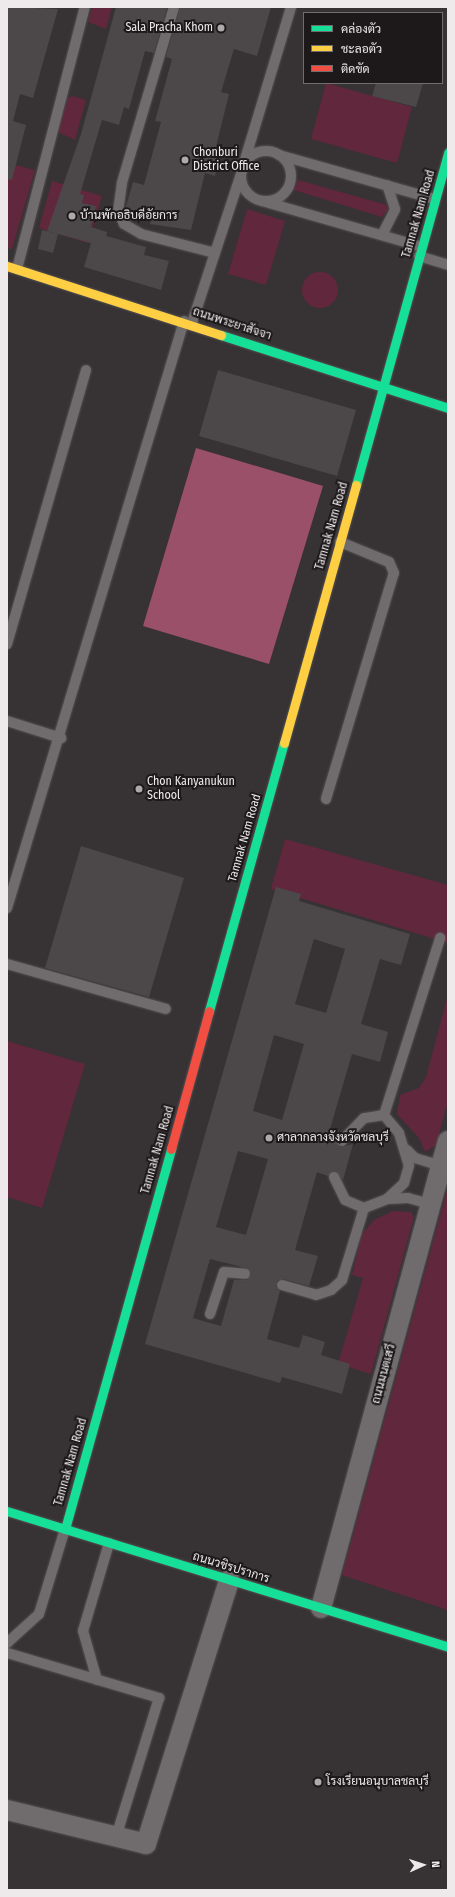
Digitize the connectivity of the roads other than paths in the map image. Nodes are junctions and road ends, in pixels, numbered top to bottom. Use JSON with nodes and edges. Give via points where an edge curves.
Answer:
{"nodes":[{"id":1,"x":85,"y":7,"type":"edge"},
{"id":2,"x":174,"y":7,"type":"edge"},
{"id":3,"x":291,"y":7,"type":"edge"},
{"id":4,"x":448,"y":153,"type":"edge"},
{"id":5,"x":279,"y":155,"type":"junction"},
{"id":6,"x":243,"y":167,"type":"junction"},
{"id":7,"x":388,"y":186,"type":"junction"},
{"id":8,"x":435,"y":199,"type":"junction"},
{"id":9,"x":262,"y":200,"type":"junction"},
{"id":10,"x":382,"y":235,"type":"junction"},
{"id":11,"x":421,"y":252,"type":"junction"},
{"id":12,"x":214,"y":253,"type":"junction"},
{"id":13,"x":448,"y":265,"type":"edge"},
{"id":14,"x":7,"y":266,"type":"edge"},
{"id":15,"x":17,"y":269,"type":"junction"},
{"id":16,"x":188,"y":322,"type":"junction"},
{"id":17,"x":86,"y":370,"type":"dead end"},
{"id":18,"x":383,"y":387,"type":"junction"},
{"id":19,"x":448,"y":408,"type":"edge"},
{"id":20,"x":340,"y":542,"type":"junction"},
{"id":21,"x":7,"y":644,"type":"edge"},
{"id":22,"x":7,"y":721,"type":"edge"},
{"id":23,"x":61,"y":738,"type":"junction"},
{"id":24,"x":326,"y":799,"type":"dead end"},
{"id":25,"x":11,"y":881,"type":"edge"},
{"id":26,"x":7,"y":908,"type":"edge"},
{"id":27,"x":440,"y":938,"type":"dead end"},
{"id":28,"x":7,"y":964,"type":"edge"},
{"id":29,"x":166,"y":1009,"type":"dead end"},
{"id":30,"x":384,"y":1115,"type":"junction"},
{"id":31,"x":342,"y":1141,"type":"dead end"},
{"id":32,"x":448,"y":1141,"type":"edge"},
{"id":33,"x":407,"y":1150,"type":"junction"},
{"id":34,"x":441,"y":1166,"type":"junction"},
{"id":35,"x":334,"y":1177,"type":"dead end"},
{"id":36,"x":387,"y":1199,"type":"junction"},
{"id":37,"x":431,"y":1204,"type":"junction"},
{"id":38,"x":364,"y":1208,"type":"junction"},
{"id":39,"x":245,"y":1274,"type":"dead end"},
{"id":40,"x":282,"y":1285,"type":"dead end"},
{"id":41,"x":210,"y":1314,"type":"dead end"},
{"id":42,"x":7,"y":1511,"type":"edge"},
{"id":43,"x":65,"y":1529,"type":"junction"},
{"id":44,"x":109,"y":1543,"type":"junction"},
{"id":45,"x":229,"y":1580,"type":"junction"},
{"id":46,"x":321,"y":1608,"type":"junction"},
{"id":47,"x":7,"y":1643,"type":"edge"},
{"id":48,"x":448,"y":1647,"type":"edge"},
{"id":49,"x":7,"y":1653,"type":"edge"},
{"id":50,"x":98,"y":1680,"type":"junction"},
{"id":51,"x":7,"y":1810,"type":"edge"},
{"id":52,"x":116,"y":1837,"type":"junction"}],
"edges":[{"from":1,"to":15,"type":"lane"},
{"from":2,"to":12,"type":"lane","via":[[122,183],[118,210],[124,224],[140,234]]},
{"from":3,"to":6,"type":"lane"},
{"from":4,"to":8,"type":"street","name":"Tamnak Nam Road"},
{"from":5,"to":6,"type":"lane","via":[[256,153]]},
{"from":5,"to":7,"type":"lane"},
{"from":5,"to":9,"type":"lane","via":[[289,167],[289,184],[279,197]]},
{"from":6,"to":9,"type":"lane","via":[[248,193]]},
{"from":6,"to":12,"type":"lane"},
{"from":7,"to":8,"type":"lane"},
{"from":7,"to":10,"type":"lane","via":[[395,209]]},
{"from":8,"to":11,"type":"street","name":"Tamnak Nam Road"},
{"from":9,"to":10,"type":"lane"},
{"from":10,"to":11,"type":"lane"},
{"from":11,"to":13,"type":"lane"},
{"from":11,"to":18,"type":"street","name":"Tamnak Nam Road"},
{"from":12,"to":16,"type":"lane"},
{"from":14,"to":15,"type":"street","name":"ถนนพระยาสัจจา"},
{"from":15,"to":16,"type":"street","name":"ถนนพระยาสัจจา"},
{"from":16,"to":18,"type":"street","name":"ถนนพระยาสัจจา"},
{"from":16,"to":23,"type":"lane"},
{"from":17,"to":21,"type":"lane"},
{"from":18,"to":19,"type":"street","name":"ถนนพระยาสัจจา"},
{"from":18,"to":20,"type":"street","name":"Tamnak Nam Road"},
{"from":20,"to":24,"type":"lane","via":[[389,562],[394,573]]},
{"from":20,"to":43,"type":"street","name":"Tamnak Nam Road"},
{"from":22,"to":23,"type":"lane"},
{"from":23,"to":25,"type":"lane"},
{"from":25,"to":26,"type":"lane"},
{"from":27,"to":30,"type":"lane"},
{"from":28,"to":29,"type":"lane"},
{"from":30,"to":31,"type":"lane","via":[[364,1118]]},
{"from":30,"to":33,"type":"lane","via":[[399,1133]]},
{"from":32,"to":34,"type":"street","name":"ถนนมนตเสวี"},
{"from":33,"to":34,"type":"lane","via":[[415,1158]]},
{"from":33,"to":36,"type":"lane","via":[[409,1166],[404,1183]]},
{"from":34,"to":37,"type":"street","name":"ถนนมนตเสวี"},
{"from":35,"to":38,"type":"lane","via":[[345,1200]]},
{"from":36,"to":37,"type":"lane","via":[[408,1198]]},
{"from":36,"to":38,"type":"lane"},
{"from":37,"to":46,"type":"street","name":"ถนนมนตเสวี"},
{"from":38,"to":40,"type":"lane","via":[[342,1280],[331,1290],[316,1295]]},
{"from":39,"to":41,"type":"lane","via":[[224,1272]]},
{"from":42,"to":43,"type":"street","name":"ถนนวชิรปราการ"},
{"from":43,"to":44,"type":"street","name":"ถนนวชิรปราการ"},
{"from":43,"to":47,"type":"lane","via":[[39,1614]]},
{"from":44,"to":45,"type":"street","name":"ถนนวชิรปราการ"},
{"from":44,"to":50,"type":"lane","via":[[83,1631]]},
{"from":45,"to":46,"type":"street","name":"ถนนวชิรปราการ"},
{"from":45,"to":52,"type":"street","via":[[146,1844]]},
{"from":46,"to":48,"type":"street","name":"ถนนวชิรปราการ"},
{"from":49,"to":50,"type":"lane"},
{"from":50,"to":52,"type":"lane","via":[[159,1698]]},
{"from":51,"to":52,"type":"street"}]}
